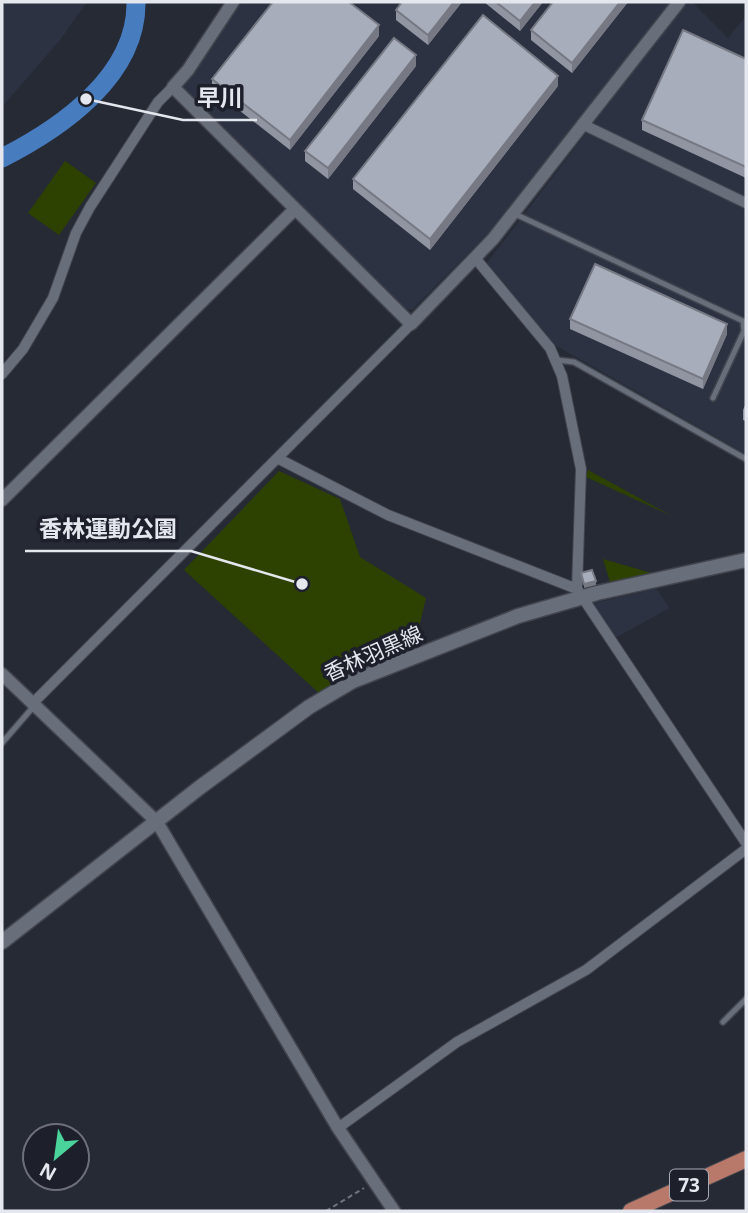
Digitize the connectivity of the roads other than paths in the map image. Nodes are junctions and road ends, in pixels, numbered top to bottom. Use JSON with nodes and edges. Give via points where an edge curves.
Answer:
{"nodes":[{"id":1,"x":233,"y":2,"type":"edge"},
{"id":2,"x":679,"y":2,"type":"edge"},
{"id":3,"x":173,"y":86,"type":"junction"},
{"id":4,"x":582,"y":124,"type":"junction"},
{"id":5,"x":746,"y":203,"type":"edge"},
{"id":6,"x":294,"y":210,"type":"junction"},
{"id":7,"x":513,"y":214,"type":"junction"},
{"id":8,"x":476,"y":258,"type":"junction"},
{"id":9,"x":411,"y":324,"type":"junction"},
{"id":10,"x":557,"y":360,"type":"junction"},
{"id":11,"x":2,"y":374,"type":"edge"},
{"id":12,"x":713,"y":398,"type":"dead end"},
{"id":13,"x":279,"y":459,"type":"junction"},
{"id":14,"x":746,"y":459,"type":"edge"},
{"id":15,"x":2,"y":500,"type":"edge"},
{"id":16,"x":746,"y":559,"type":"edge"},
{"id":17,"x":579,"y":593,"type":"junction"},
{"id":18,"x":2,"y":674,"type":"edge"},
{"id":19,"x":33,"y":705,"type":"junction"},
{"id":20,"x":2,"y":743,"type":"edge"},
{"id":21,"x":157,"y":822,"type":"junction"},
{"id":22,"x":746,"y":843,"type":"edge"},
{"id":23,"x":746,"y":849,"type":"edge"},
{"id":24,"x":4,"y":936,"type":"edge"},
{"id":25,"x":746,"y":999,"type":"edge"},
{"id":26,"x":723,"y":1022,"type":"dead end"},
{"id":27,"x":338,"y":1128,"type":"junction"},
{"id":28,"x":746,"y":1160,"type":"edge"},
{"id":29,"x":394,"y":1211,"type":"edge"},
{"id":30,"x":631,"y":1211,"type":"edge"}],
"edges":[{"from":1,"to":3,"type":"street"},
{"from":2,"to":4,"type":"street"},
{"from":3,"to":6,"type":"street"},
{"from":3,"to":11,"type":"street","via":[[90,207],[53,298],[23,349]]},
{"from":4,"to":5,"type":"street"},
{"from":4,"to":7,"type":"street"},
{"from":6,"to":9,"type":"street"},
{"from":6,"to":15,"type":"street"},
{"from":7,"to":8,"type":"street"},
{"from":7,"to":12,"type":"lane","via":[[743,321],[744,331]]},
{"from":8,"to":9,"type":"street"},
{"from":8,"to":10,"type":"street"},
{"from":9,"to":13,"type":"street"},
{"from":10,"to":14,"type":"lane","via":[[574,362]]},
{"from":10,"to":17,"type":"street","via":[[579,453]]},
{"from":13,"to":17,"type":"street","via":[[398,519]]},
{"from":13,"to":19,"type":"street"},
{"from":16,"to":17,"type":"main road","name":"香林羽黒線"},
{"from":17,"to":21,"type":"main road","name":"香林羽黒線","via":[[352,681]]},
{"from":17,"to":22,"type":"street"},
{"from":18,"to":19,"type":"street"},
{"from":19,"to":20,"type":"lane"},
{"from":19,"to":21,"type":"street"},
{"from":21,"to":24,"type":"main road","name":"香林羽黒線"},
{"from":21,"to":27,"type":"street"},
{"from":23,"to":27,"type":"street","via":[[586,970],[457,1042]]},
{"from":25,"to":26,"type":"lane"},
{"from":27,"to":29,"type":"street"},
{"from":28,"to":30,"type":"main road","number":"73"}]}
